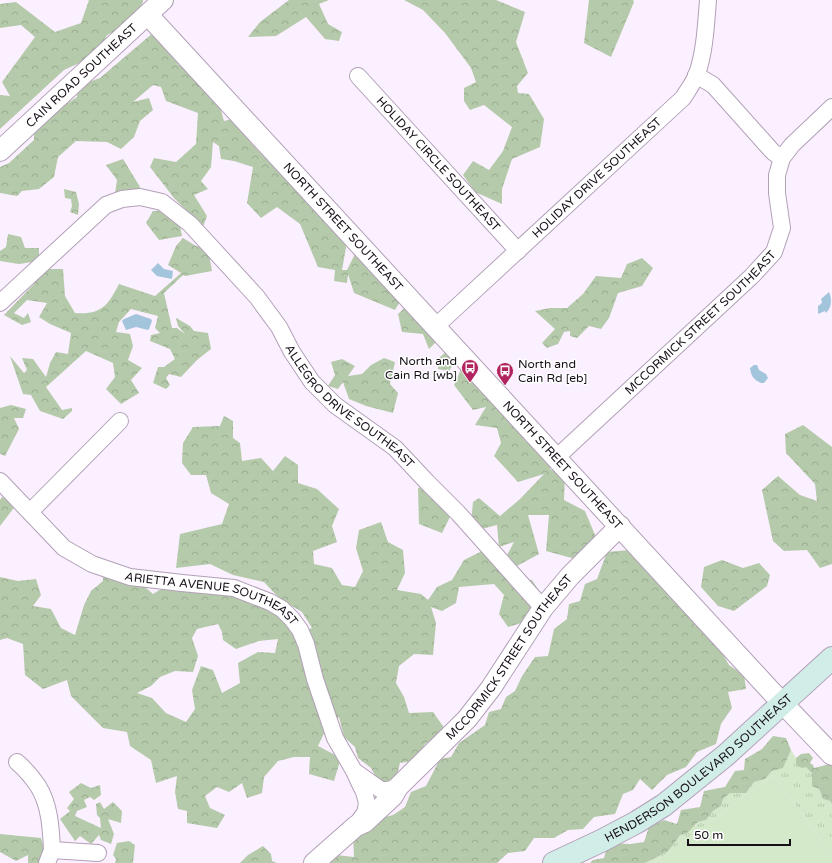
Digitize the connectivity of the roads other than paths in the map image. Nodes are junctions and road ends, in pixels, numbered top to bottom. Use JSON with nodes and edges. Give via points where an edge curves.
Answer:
{"nodes":[{"id":1,"x":163,"y":0,"type":"edge"},
{"id":2,"x":708,"y":0,"type":"edge"},
{"id":3,"x":148,"y":15,"type":"junction"},
{"id":4,"x":358,"y":76,"type":"dead end"},
{"id":5,"x":696,"y":76,"type":"junction"},
{"id":6,"x":832,"y":107,"type":"edge"},
{"id":7,"x":0,"y":151,"type":"edge"},
{"id":8,"x":782,"y":158,"type":"junction"},
{"id":9,"x":518,"y":251,"type":"junction"},
{"id":10,"x":0,"y":303,"type":"edge"},
{"id":11,"x":435,"y":327,"type":"junction"},
{"id":12,"x":120,"y":420,"type":"dead end"},
{"id":13,"x":556,"y":458,"type":"junction"},
{"id":14,"x":0,"y":481,"type":"edge"},
{"id":15,"x":30,"y":512,"type":"junction"},
{"id":16,"x":620,"y":526,"type":"junction"},
{"id":17,"x":543,"y":608,"type":"junction"},
{"id":18,"x":832,"y":658,"type":"edge"},
{"id":19,"x":783,"y":704,"type":"junction"},
{"id":20,"x":832,"y":755,"type":"edge"},
{"id":21,"x":17,"y":762,"type":"dead end"},
{"id":22,"x":354,"y":771,"type":"junction"},
{"id":23,"x":396,"y":791,"type":"junction"},
{"id":24,"x":364,"y":792,"type":"junction"},
{"id":25,"x":356,"y":826,"type":"junction"},
{"id":26,"x":98,"y":853,"type":"dead end"},
{"id":27,"x":50,"y":857,"type":"edge"},
{"id":28,"x":314,"y":863,"type":"edge"},
{"id":29,"x":554,"y":863,"type":"edge"}],
"edges":[{"from":1,"to":3,"type":"street","name":"CAIN ROAD SOUTHEAST"},
{"from":2,"to":5,"type":"street","name":"HOLIDAY DRIVE SOUTHEAST","via":[[707,22]]},
{"from":3,"to":7,"type":"street","name":"CAIN ROAD SOUTHEAST"},
{"from":3,"to":11,"type":"street","name":"NORTH STREET SOUTHEAST"},
{"from":4,"to":9,"type":"street","name":"HOLIDAY CIRCLE SOUTHEAST"},
{"from":5,"to":8,"type":"street","via":[[712,85],[773,152]]},
{"from":5,"to":9,"type":"street","name":"HOLIDAY DRIVE SOUTHEAST","via":[[683,98]]},
{"from":6,"to":8,"type":"street","name":"MCCORMICK STREET SOUTHEAST"},
{"from":8,"to":13,"type":"street","name":"MCCORMICK STREET SOUTHEAST","via":[[777,175],[777,193],[782,228],[774,252],[752,276]]},
{"from":9,"to":11,"type":"street","name":"HOLIDAY DRIVE SOUTHEAST"},
{"from":10,"to":17,"type":"street","name":"ALLEGRO DRIVE SOUTHEAST","via":[[106,205],[122,199],[140,197],[162,202],[190,224],[257,297],[279,327],[312,382],[335,405],[395,448],[458,513]]},
{"from":11,"to":13,"type":"street","name":"NORTH STREET SOUTHEAST"},
{"from":12,"to":15,"type":"street"},
{"from":13,"to":16,"type":"street","name":"NORTH STREET SOUTHEAST"},
{"from":14,"to":15,"type":"street","name":"ARIETTA AVENUE SOUTHEAST"},
{"from":15,"to":22,"type":"street","name":"ARIETTA AVENUE SOUTHEAST","via":[[64,548],[92,564],[130,577],[234,588],[282,609],[300,630],[335,738]]},
{"from":16,"to":17,"type":"street","name":"MCCORMICK STREET SOUTHEAST","via":[[570,576]]},
{"from":16,"to":19,"type":"street","name":"NORTH STREET SOUTHEAST"},
{"from":17,"to":23,"type":"street","name":"MCCORMICK STREET SOUTHEAST","via":[[491,688],[467,719]]},
{"from":18,"to":19,"type":"main road","name":"HENDERSON BOULEVARD SOUTHEAST"},
{"from":19,"to":20,"type":"street","name":"NORTH STREET SOUTHEAST"},
{"from":19,"to":29,"type":"main road","name":"HENDERSON BOULEVARD SOUTHEAST","via":[[726,755],[664,804],[637,822]]},
{"from":21,"to":27,"type":"street","via":[[39,787],[47,805],[51,827]]},
{"from":22,"to":23,"type":"street","via":[[381,790]]},
{"from":22,"to":24,"type":"street","name":"ARIETTA AVENUE SOUTHEAST"},
{"from":23,"to":24,"type":"street","via":[[384,798]]},
{"from":23,"to":25,"type":"street","name":"MCCORMICK STREET SOUTHEAST","via":[[365,822]]},
{"from":24,"to":25,"type":"street","via":[[367,802],[365,812]]},
{"from":25,"to":28,"type":"street"},
{"from":26,"to":27,"type":"street"}]}
